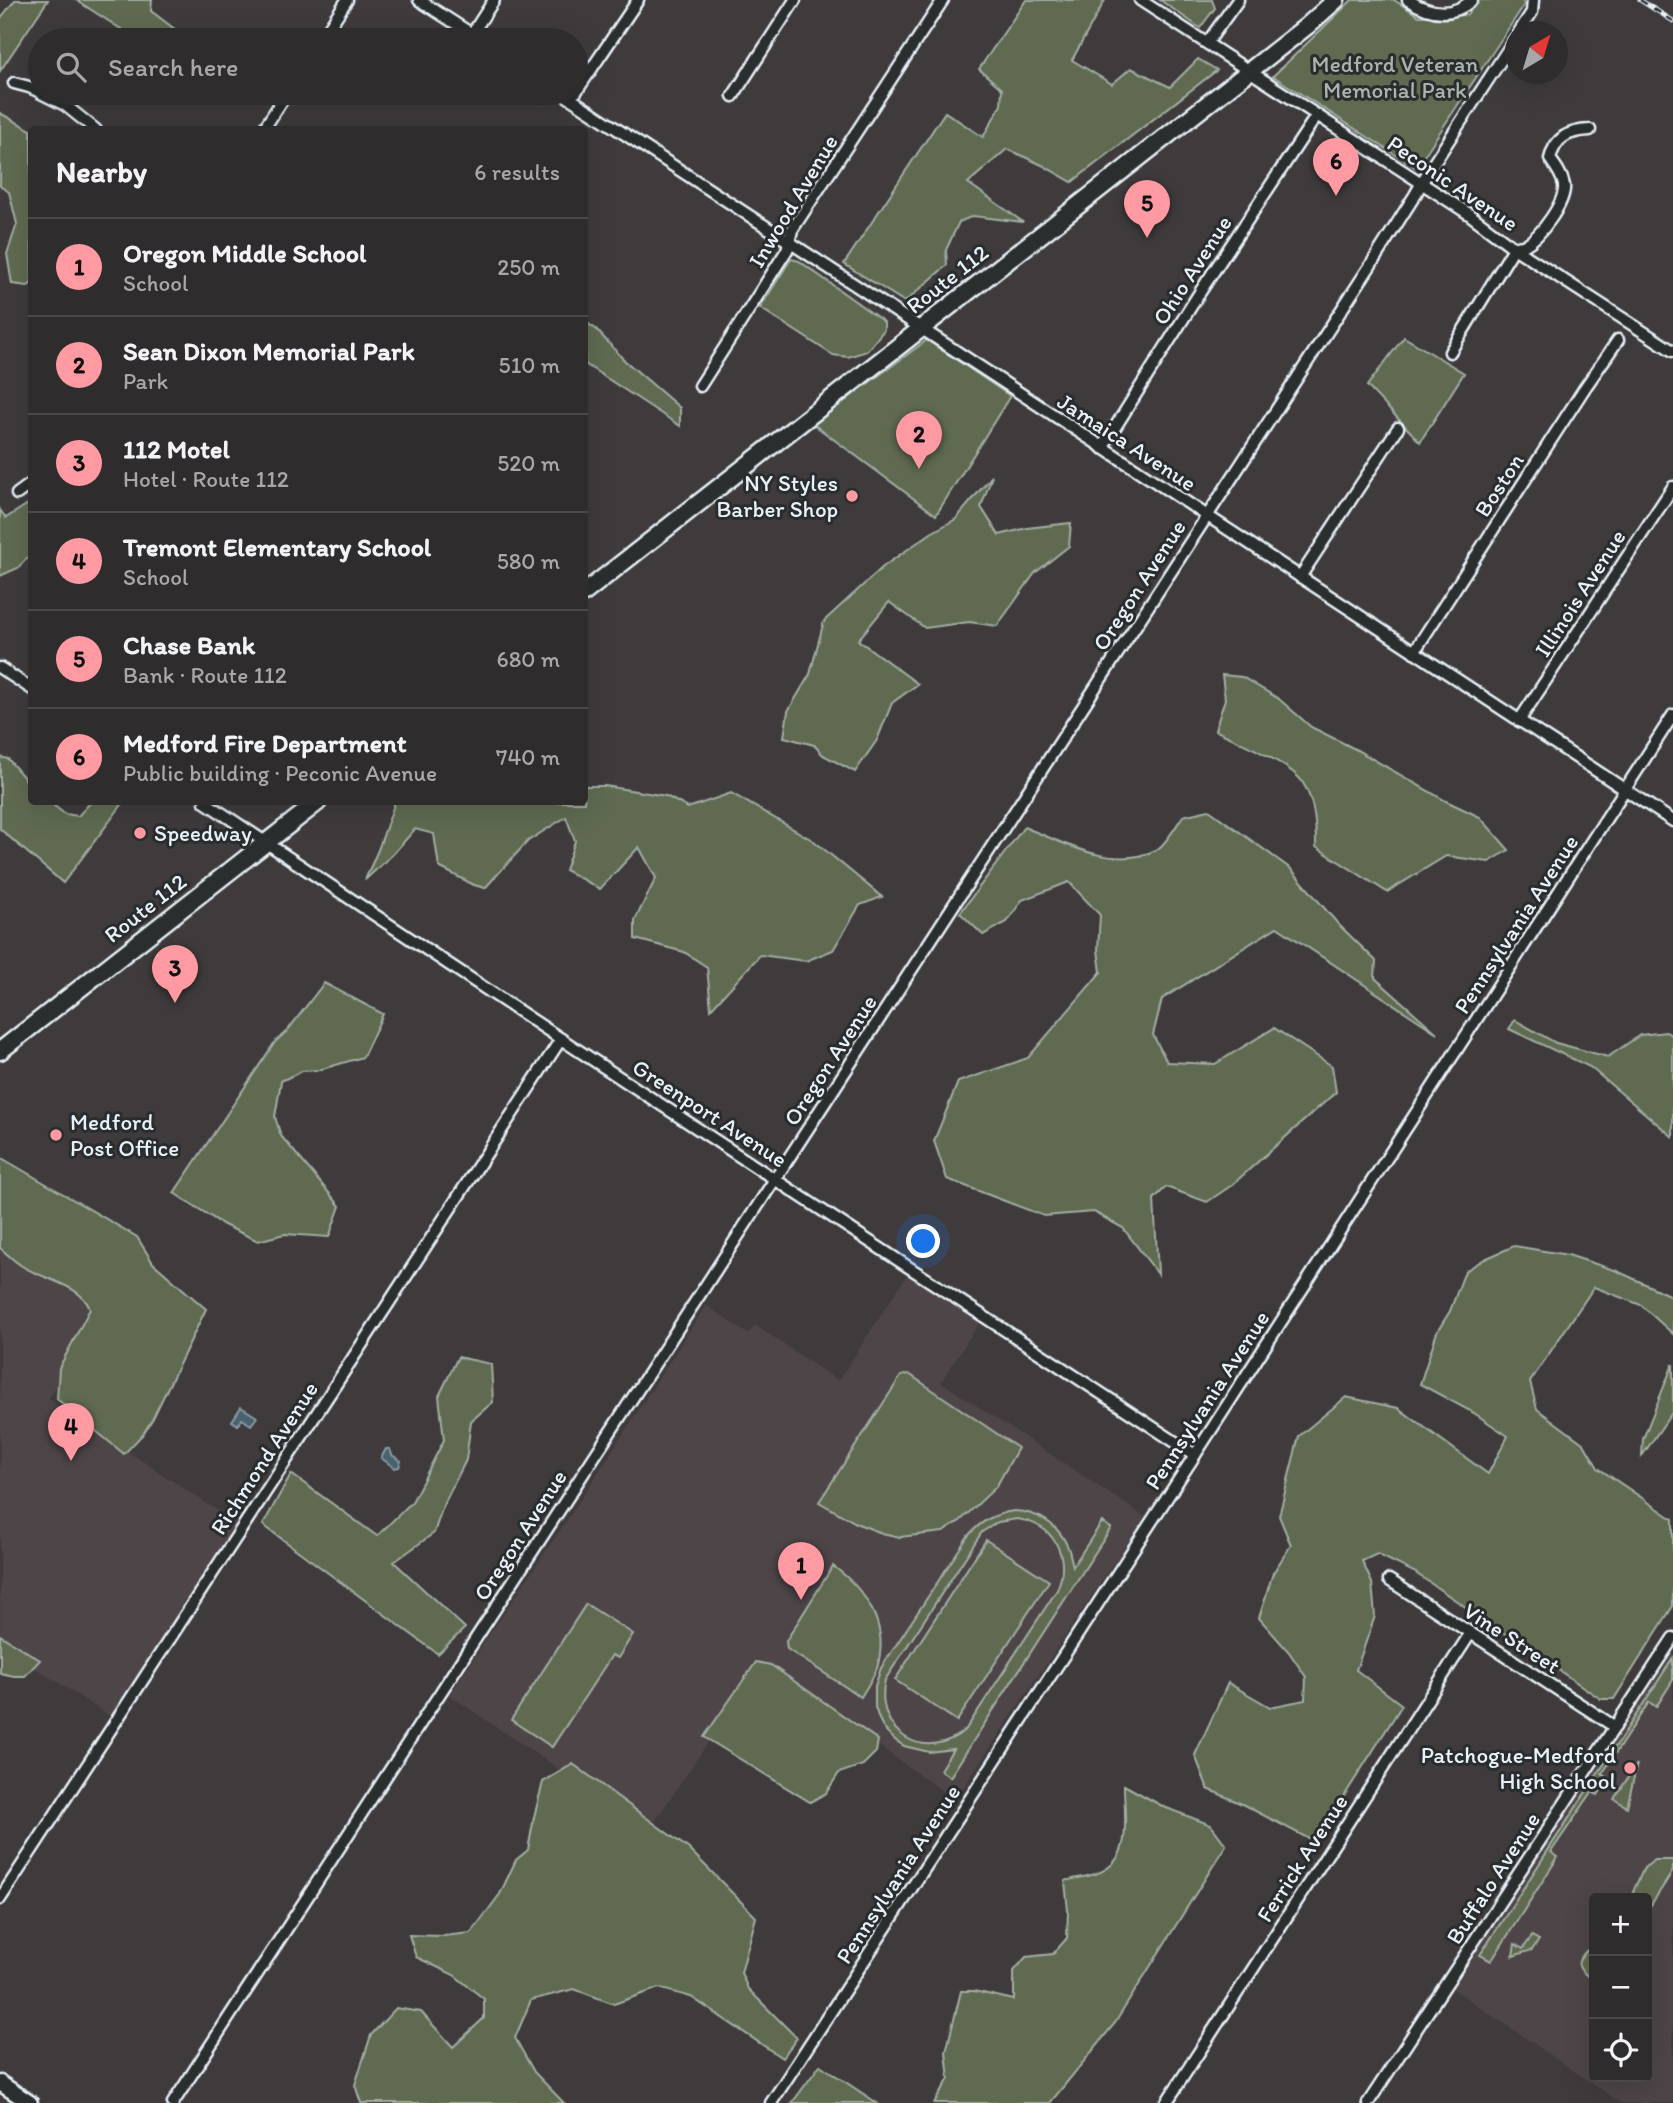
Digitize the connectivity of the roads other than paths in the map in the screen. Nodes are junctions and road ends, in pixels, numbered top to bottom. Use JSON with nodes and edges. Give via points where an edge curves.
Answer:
{"nodes":[{"id":1,"x":347,"y":0,"type":"edge"},
{"id":2,"x":419,"y":0,"type":"edge"},
{"id":3,"x":494,"y":0,"type":"edge"},
{"id":4,"x":638,"y":0,"type":"edge"},
{"id":5,"x":794,"y":0,"type":"edge"},
{"id":6,"x":943,"y":0,"type":"edge"},
{"id":7,"x":1140,"y":0,"type":"edge"},
{"id":8,"x":1238,"y":0,"type":"edge"},
{"id":9,"x":1336,"y":0,"type":"edge"},
{"id":10,"x":1408,"y":0,"type":"edge"},
{"id":11,"x":1472,"y":0,"type":"edge"},
{"id":12,"x":1533,"y":0,"type":"edge"},
{"id":13,"x":1526,"y":21,"type":"edge"},
{"id":14,"x":329,"y":28,"type":"edge"},
{"id":15,"x":463,"y":28,"type":"edge"},
{"id":16,"x":481,"y":28,"type":"edge"},
{"id":17,"x":1207,"y":43,"type":"junction"},
{"id":18,"x":1505,"y":54,"type":"edge"},
{"id":19,"x":1250,"y":70,"type":"junction"},
{"id":20,"x":588,"y":74,"type":"edge"},
{"id":21,"x":14,"y":83,"type":"dead end"},
{"id":22,"x":28,"y":87,"type":"edge"},
{"id":23,"x":733,"y":96,"type":"dead end"},
{"id":24,"x":588,"y":104,"type":"edge"},
{"id":25,"x":65,"y":105,"type":"edge"},
{"id":26,"x":279,"y":105,"type":"edge"},
{"id":27,"x":1317,"y":115,"type":"junction"},
{"id":28,"x":91,"y":126,"type":"edge"},
{"id":29,"x":266,"y":126,"type":"edge"},
{"id":30,"x":1590,"y":130,"type":"dead end"},
{"id":31,"x":1421,"y":183,"type":"junction"},
{"id":32,"x":790,"y":241,"type":"junction"},
{"id":33,"x":1514,"y":248,"type":"junction"},
{"id":34,"x":920,"y":328,"type":"junction"},
{"id":35,"x":1618,"y":340,"type":"dead end"},
{"id":36,"x":1673,"y":351,"type":"edge"},
{"id":37,"x":1450,"y":352,"type":"dead end"},
{"id":38,"x":699,"y":386,"type":"dead end"},
{"id":39,"x":1398,"y":428,"type":"dead end"},
{"id":40,"x":1102,"y":448,"type":"junction"},
{"id":41,"x":28,"y":486,"type":"edge"},
{"id":42,"x":1673,"y":487,"type":"edge"},
{"id":43,"x":17,"y":494,"type":"dead end"},
{"id":44,"x":1207,"y":517,"type":"junction"},
{"id":45,"x":1300,"y":578,"type":"junction"},
{"id":46,"x":588,"y":590,"type":"edge"},
{"id":47,"x":1414,"y":652,"type":"junction"},
{"id":48,"x":0,"y":668,"type":"edge"},
{"id":49,"x":28,"y":686,"type":"edge"},
{"id":50,"x":1673,"y":715,"type":"edge"},
{"id":51,"x":1519,"y":721,"type":"junction"},
{"id":52,"x":1625,"y":790,"type":"junction"},
{"id":53,"x":210,"y":805,"type":"edge"},
{"id":54,"x":314,"y":805,"type":"edge"},
{"id":55,"x":1673,"y":821,"type":"edge"},
{"id":56,"x":266,"y":842,"type":"junction"},
{"id":57,"x":561,"y":1039,"type":"junction"},
{"id":58,"x":0,"y":1051,"type":"edge"},
{"id":59,"x":776,"y":1178,"type":"junction"},
{"id":60,"x":1195,"y":1455,"type":"junction"},
{"id":61,"x":1389,"y":1580,"type":"dead end"},
{"id":62,"x":1471,"y":1634,"type":"junction"},
{"id":63,"x":1673,"y":1638,"type":"edge"},
{"id":64,"x":1615,"y":1727,"type":"junction"},
{"id":65,"x":0,"y":1899,"type":"edge"},
{"id":66,"x":0,"y":2083,"type":"edge"},
{"id":67,"x":30,"y":2103,"type":"edge"},
{"id":68,"x":173,"y":2103,"type":"edge"},
{"id":69,"x":771,"y":2103,"type":"edge"},
{"id":70,"x":1166,"y":2103,"type":"edge"},
{"id":71,"x":1368,"y":2103,"type":"edge"}],
"edges":[{"from":1,"to":14,"type":"street"},
{"from":2,"to":15,"type":"street"},
{"from":3,"to":16,"type":"street"},
{"from":4,"to":20,"type":"street"},
{"from":5,"to":23,"type":"street"},
{"from":6,"to":32,"type":"street","name":"Inwood Avenue","via":[[792,230]]},
{"from":7,"to":17,"type":"street","name":"Peconic Avenue"},
{"from":8,"to":17,"type":"street"},
{"from":9,"to":19,"type":"main road","name":"Route 112"},
{"from":10,"to":11,"type":"street","via":[[1439,13],[1462,9]]},
{"from":12,"to":13,"type":"street"},
{"from":17,"to":19,"type":"street","name":"Peconic Avenue"},
{"from":18,"to":31,"type":"street","name":"Oregon Avenue"},
{"from":19,"to":27,"type":"street","name":"Peconic Avenue"},
{"from":19,"to":34,"type":"main road","name":"Route 112"},
{"from":21,"to":22,"type":"street"},
{"from":24,"to":32,"type":"street","name":"Jamaica Avenue"},
{"from":25,"to":28,"type":"street"},
{"from":26,"to":29,"type":"street"},
{"from":27,"to":31,"type":"street","name":"Peconic Avenue"},
{"from":27,"to":40,"type":"street","name":"Ohio Avenue"},
{"from":30,"to":33,"type":"street","via":[[1562,137],[1552,152],[1550,159],[1564,187],[1560,202],[1542,229],[1524,246]]},
{"from":31,"to":33,"type":"street","name":"Peconic Avenue"},
{"from":31,"to":44,"type":"street","name":"Oregon Avenue"},
{"from":32,"to":34,"type":"street","name":"Jamaica Avenue"},
{"from":32,"to":38,"type":"street","name":"Inwood Avenue"},
{"from":33,"to":36,"type":"street","name":"Peconic Avenue"},
{"from":33,"to":37,"type":"street"},
{"from":34,"to":40,"type":"street","name":"Jamaica Avenue"},
{"from":34,"to":46,"type":"main road","name":"Route 112"},
{"from":35,"to":47,"type":"street","name":"Boston"},
{"from":39,"to":45,"type":"street"},
{"from":40,"to":44,"type":"street","name":"Jamaica Avenue"},
{"from":41,"to":43,"type":"street"},
{"from":42,"to":51,"type":"street","name":"Illinois Avenue"},
{"from":44,"to":45,"type":"street","name":"Jamaica Avenue"},
{"from":44,"to":59,"type":"street","name":"Oregon Avenue"},
{"from":45,"to":47,"type":"street","name":"Jamaica Avenue"},
{"from":47,"to":51,"type":"street","name":"Jamaica Avenue"},
{"from":48,"to":49,"type":"street"},
{"from":50,"to":52,"type":"street","name":"Pennsylvania Avenue"},
{"from":51,"to":52,"type":"street","name":"Jamaica Avenue"},
{"from":52,"to":55,"type":"street","name":"Jamaica Avenue"},
{"from":52,"to":60,"type":"street","name":"Pennsylvania Avenue"},
{"from":53,"to":56,"type":"street","name":"Greenport Avenue"},
{"from":54,"to":56,"type":"main road","name":"Route 112"},
{"from":56,"to":57,"type":"street","name":"Greenport Avenue"},
{"from":56,"to":58,"type":"main road","name":"Route 112"},
{"from":57,"to":59,"type":"street","name":"Greenport Avenue"},
{"from":57,"to":65,"type":"street","name":"Richmond Avenue"},
{"from":59,"to":60,"type":"street","name":"Greenport Avenue"},
{"from":59,"to":68,"type":"street","name":"Oregon Avenue"},
{"from":60,"to":69,"type":"street","name":"Pennsylvania Avenue"},
{"from":61,"to":62,"type":"street","name":"Vine Street"},
{"from":62,"to":64,"type":"street","name":"Vine Street"},
{"from":62,"to":70,"type":"street","name":"Ferrick Avenue"},
{"from":63,"to":64,"type":"street","name":"Buffalo Avenue"},
{"from":64,"to":71,"type":"street","name":"Buffalo Avenue"},
{"from":66,"to":67,"type":"street"}]}
